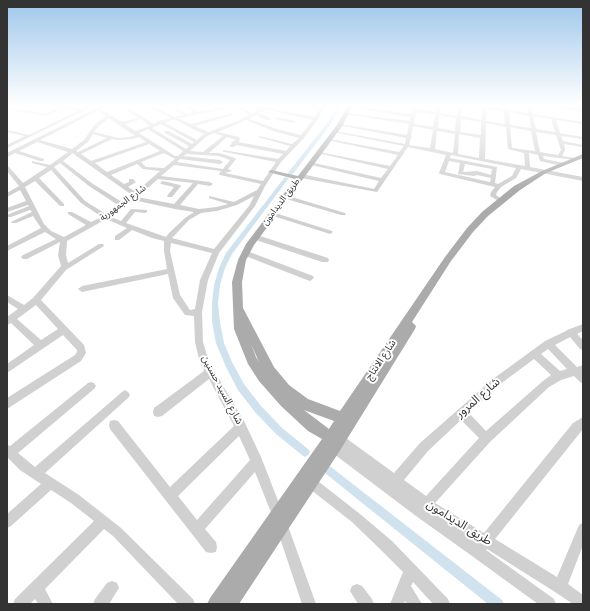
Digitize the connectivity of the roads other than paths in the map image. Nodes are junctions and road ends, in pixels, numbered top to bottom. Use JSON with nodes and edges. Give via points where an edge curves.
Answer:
{"nodes":[{"id":1,"x":135,"y":133,"type":"edge"},
{"id":2,"x":211,"y":133,"type":"edge"},
{"id":3,"x":457,"y":133,"type":"edge"},
{"id":4,"x":16,"y":134,"type":"edge"},
{"id":5,"x":34,"y":134,"type":"edge"},
{"id":6,"x":49,"y":134,"type":"edge"},
{"id":7,"x":92,"y":134,"type":"edge"},
{"id":8,"x":98,"y":134,"type":"edge"},
{"id":9,"x":134,"y":134,"type":"edge"},
{"id":10,"x":160,"y":134,"type":"edge"},
{"id":11,"x":170,"y":134,"type":"edge"},
{"id":12,"x":181,"y":134,"type":"edge"},
{"id":13,"x":215,"y":134,"type":"edge"},
{"id":14,"x":297,"y":134,"type":"edge"},
{"id":15,"x":299,"y":134,"type":"edge"},
{"id":16,"x":334,"y":134,"type":"edge"},
{"id":17,"x":343,"y":134,"type":"edge"},
{"id":18,"x":390,"y":134,"type":"edge"},
{"id":19,"x":411,"y":134,"type":"edge"},
{"id":20,"x":435,"y":134,"type":"edge"},
{"id":21,"x":460,"y":134,"type":"edge"},
{"id":22,"x":483,"y":134,"type":"edge"},
{"id":23,"x":508,"y":134,"type":"edge"},
{"id":24,"x":534,"y":134,"type":"edge"},
{"id":25,"x":555,"y":134,"type":"edge"},
{"id":26,"x":558,"y":134,"type":"junction"},
{"id":27,"x":227,"y":135,"type":"junction"},
{"id":28,"x":304,"y":135,"type":"junction"},
{"id":29,"x":29,"y":136,"type":"junction"},
{"id":30,"x":260,"y":137,"type":"dead end"},
{"id":31,"x":410,"y":137,"type":"junction"},
{"id":32,"x":483,"y":137,"type":"junction"},
{"id":33,"x":112,"y":138,"type":"junction"},
{"id":34,"x":583,"y":138,"type":"edge"},
{"id":35,"x":36,"y":140,"type":"junction"},
{"id":36,"x":329,"y":140,"type":"junction"},
{"id":37,"x":150,"y":142,"type":"junction"},
{"id":38,"x":198,"y":142,"type":"junction"},
{"id":39,"x":560,"y":142,"type":"junction"},
{"id":40,"x":7,"y":143,"type":"edge"},
{"id":41,"x":234,"y":143,"type":"junction"},
{"id":42,"x":13,"y":144,"type":"junction"},
{"id":43,"x":407,"y":145,"type":"junction"},
{"id":44,"x":192,"y":146,"type":"junction"},
{"id":45,"x":294,"y":146,"type":"junction"},
{"id":46,"x":583,"y":146,"type":"edge"},
{"id":47,"x":7,"y":147,"type":"edge"},
{"id":48,"x":117,"y":147,"type":"dead end"},
{"id":49,"x":432,"y":150,"type":"junction"},
{"id":50,"x":15,"y":151,"type":"junction"},
{"id":51,"x":164,"y":151,"type":"junction"},
{"id":52,"x":75,"y":152,"type":"junction"},
{"id":53,"x":186,"y":152,"type":"junction"},
{"id":54,"x":225,"y":152,"type":"junction"},
{"id":55,"x":205,"y":153,"type":"junction"},
{"id":56,"x":287,"y":153,"type":"junction"},
{"id":57,"x":319,"y":153,"type":"junction"},
{"id":58,"x":526,"y":153,"type":"junction"},
{"id":59,"x":121,"y":154,"type":"junction"},
{"id":60,"x":401,"y":154,"type":"junction"},
{"id":61,"x":452,"y":154,"type":"junction"},
{"id":62,"x":539,"y":154,"type":"junction"},
{"id":63,"x":7,"y":155,"type":"edge"},
{"id":64,"x":220,"y":156,"type":"junction"},
{"id":65,"x":143,"y":157,"type":"junction"},
{"id":66,"x":583,"y":157,"type":"edge"},
{"id":67,"x":447,"y":159,"type":"junction"},
{"id":68,"x":482,"y":159,"type":"junction"},
{"id":69,"x":42,"y":160,"type":"dead end"},
{"id":70,"x":59,"y":160,"type":"junction"},
{"id":71,"x":176,"y":160,"type":"junction"},
{"id":72,"x":279,"y":161,"type":"junction"},
{"id":73,"x":561,"y":161,"type":"junction"},
{"id":74,"x":34,"y":162,"type":"dead end"},
{"id":75,"x":220,"y":162,"type":"dead end"},
{"id":76,"x":463,"y":162,"type":"junction"},
{"id":77,"x":91,"y":163,"type":"junction"},
{"id":78,"x":132,"y":163,"type":"junction"},
{"id":79,"x":310,"y":164,"type":"junction"},
{"id":80,"x":519,"y":166,"type":"junction"},
{"id":81,"x":51,"y":167,"type":"junction"},
{"id":82,"x":7,"y":168,"type":"edge"},
{"id":83,"x":392,"y":168,"type":"junction"},
{"id":84,"x":528,"y":169,"type":"junction"},
{"id":85,"x":165,"y":170,"type":"junction"},
{"id":86,"x":106,"y":172,"type":"junction"},
{"id":87,"x":223,"y":172,"type":"junction"},
{"id":88,"x":543,"y":173,"type":"junction"},
{"id":89,"x":10,"y":174,"type":"edge"},
{"id":90,"x":300,"y":177,"type":"junction"},
{"id":91,"x":494,"y":177,"type":"junction"},
{"id":92,"x":36,"y":178,"type":"junction"},
{"id":93,"x":268,"y":178,"type":"junction"},
{"id":94,"x":155,"y":179,"type":"junction"},
{"id":95,"x":131,"y":180,"type":"dead end"},
{"id":96,"x":383,"y":180,"type":"junction"},
{"id":97,"x":583,"y":181,"type":"edge"},
{"id":98,"x":197,"y":182,"type":"junction"},
{"id":99,"x":210,"y":184,"type":"dead end"},
{"id":100,"x":469,"y":184,"type":"dead end"},
{"id":101,"x":125,"y":186,"type":"junction"},
{"id":102,"x":22,"y":187,"type":"junction"},
{"id":103,"x":495,"y":187,"type":"junction"},
{"id":104,"x":259,"y":191,"type":"junction"},
{"id":105,"x":7,"y":195,"type":"edge"},
{"id":106,"x":134,"y":196,"type":"junction"},
{"id":107,"x":170,"y":196,"type":"dead end"},
{"id":108,"x":211,"y":197,"type":"dead end"},
{"id":109,"x":285,"y":197,"type":"junction"},
{"id":110,"x":500,"y":200,"type":"junction"},
{"id":111,"x":235,"y":204,"type":"junction"},
{"id":112,"x":62,"y":205,"type":"dead end"},
{"id":113,"x":122,"y":205,"type":"junction"},
{"id":114,"x":176,"y":207,"type":"junction"},
{"id":115,"x":32,"y":208,"type":"junction"},
{"id":116,"x":145,"y":211,"type":"dead end"},
{"id":117,"x":199,"y":211,"type":"junction"},
{"id":118,"x":8,"y":213,"type":"edge"},
{"id":119,"x":70,"y":213,"type":"dead end"},
{"id":120,"x":272,"y":214,"type":"junction"},
{"id":121,"x":343,"y":214,"type":"dead end"},
{"id":122,"x":106,"y":216,"type":"junction"},
{"id":123,"x":14,"y":222,"type":"dead end"},
{"id":124,"x":122,"y":223,"type":"junction"},
{"id":125,"x":91,"y":225,"type":"junction"},
{"id":126,"x":132,"y":227,"type":"junction"},
{"id":127,"x":45,"y":229,"type":"junction"},
{"id":128,"x":330,"y":232,"type":"dead end"},
{"id":129,"x":255,"y":237,"type":"junction"},
{"id":130,"x":117,"y":238,"type":"dead end"},
{"id":131,"x":62,"y":239,"type":"junction"},
{"id":132,"x":168,"y":239,"type":"junction"},
{"id":133,"x":101,"y":246,"type":"dead end"},
{"id":134,"x":7,"y":249,"type":"edge"},
{"id":135,"x":216,"y":252,"type":"junction"},
{"id":136,"x":245,"y":253,"type":"junction"},
{"id":137,"x":25,"y":257,"type":"dead end"},
{"id":138,"x":325,"y":260,"type":"dead end"},
{"id":139,"x":451,"y":260,"type":"junction"},
{"id":140,"x":64,"y":268,"type":"junction"},
{"id":141,"x":170,"y":271,"type":"junction"},
{"id":142,"x":310,"y":278,"type":"dead end"},
{"id":143,"x":82,"y":289,"type":"dead end"},
{"id":144,"x":7,"y":298,"type":"edge"},
{"id":145,"x":36,"y":300,"type":"junction"},
{"id":146,"x":25,"y":309,"type":"junction"},
{"id":147,"x":198,"y":312,"type":"junction"},
{"id":148,"x":9,"y":321,"type":"edge"},
{"id":149,"x":583,"y":327,"type":"edge"},
{"id":150,"x":63,"y":330,"type":"junction"},
{"id":151,"x":570,"y":332,"type":"junction"},
{"id":152,"x":548,"y":344,"type":"junction"},
{"id":153,"x":40,"y":345,"type":"junction"},
{"id":154,"x":583,"y":346,"type":"edge"},
{"id":155,"x":534,"y":354,"type":"junction"},
{"id":156,"x":7,"y":369,"type":"edge"},
{"id":157,"x":579,"y":370,"type":"edge"},
{"id":158,"x":210,"y":372,"type":"junction"},
{"id":159,"x":266,"y":374,"type":"junction"},
{"id":160,"x":558,"y":376,"type":"junction"},
{"id":161,"x":583,"y":379,"type":"edge"},
{"id":162,"x":91,"y":386,"type":"dead end"},
{"id":163,"x":125,"y":395,"type":"dead end"},
{"id":164,"x":7,"y":404,"type":"edge"},
{"id":165,"x":158,"y":412,"type":"dead end"},
{"id":166,"x":461,"y":413,"type":"junction"},
{"id":167,"x":342,"y":418,"type":"junction"},
{"id":168,"x":583,"y":422,"type":"edge"},
{"id":169,"x":114,"y":425,"type":"dead end"},
{"id":170,"x":241,"y":427,"type":"junction"},
{"id":171,"x":486,"y":438,"type":"junction"},
{"id":172,"x":334,"y":441,"type":"junction"},
{"id":173,"x":9,"y":451,"type":"edge"},
{"id":174,"x":257,"y":462,"type":"junction"},
{"id":175,"x":36,"y":473,"type":"junction"},
{"id":176,"x":310,"y":482,"type":"junction"},
{"id":177,"x":51,"y":483,"type":"junction"},
{"id":178,"x":393,"y":485,"type":"junction"},
{"id":179,"x":170,"y":495,"type":"junction"},
{"id":180,"x":423,"y":508,"type":"junction"},
{"id":181,"x":280,"y":520,"type":"junction"},
{"id":182,"x":104,"y":521,"type":"junction"},
{"id":183,"x":7,"y":522,"type":"edge"},
{"id":184,"x":197,"y":529,"type":"junction"},
{"id":185,"x":583,"y":529,"type":"edge"},
{"id":186,"x":486,"y":540,"type":"junction"},
{"id":187,"x":211,"y":547,"type":"dead end"},
{"id":188,"x":477,"y":551,"type":"junction"},
{"id":189,"x":411,"y":570,"type":"junction"},
{"id":190,"x":404,"y":587,"type":"junction"},
{"id":191,"x":560,"y":587,"type":"junction"},
{"id":192,"x":36,"y":588,"type":"junction"},
{"id":193,"x":112,"y":588,"type":"dead end"},
{"id":194,"x":357,"y":591,"type":"dead end"},
{"id":195,"x":583,"y":603,"type":"edge"},
{"id":196,"x":20,"y":604,"type":"edge"},
{"id":197,"x":46,"y":604,"type":"edge"},
{"id":198,"x":100,"y":604,"type":"edge"},
{"id":199,"x":188,"y":604,"type":"edge"},
{"id":200,"x":216,"y":604,"type":"edge"},
{"id":201,"x":229,"y":604,"type":"edge"},
{"id":202,"x":309,"y":604,"type":"edge"},
{"id":203,"x":367,"y":604,"type":"edge"},
{"id":204,"x":397,"y":604,"type":"edge"},
{"id":205,"x":415,"y":604,"type":"edge"},
{"id":206,"x":443,"y":604,"type":"edge"},
{"id":207,"x":549,"y":604,"type":"edge"}],
"edges":[{"from":1,"to":37,"type":"street"},
{"from":2,"to":38,"type":"street","name":"شارع الجمهورية"},
{"from":3,"to":61,"type":"street"},
{"from":4,"to":29,"type":"street"},
{"from":5,"to":29,"type":"street"},
{"from":6,"to":35,"type":"street"},
{"from":7,"to":52,"type":"street"},
{"from":8,"to":33,"type":"street"},
{"from":9,"to":33,"type":"street","via":[[125,138]]},
{"from":10,"to":53,"type":"street"},
{"from":11,"to":44,"type":"street"},
{"from":12,"to":38,"type":"street"},
{"from":13,"to":27,"type":"street"},
{"from":14,"to":28,"type":"street"},
{"from":15,"to":28,"type":"street"},
{"from":16,"to":36,"type":"main road","name":"طريق الديدامون"},
{"from":17,"to":43,"type":"street"},
{"from":18,"to":31,"type":"street"},
{"from":19,"to":31,"type":"street"},
{"from":20,"to":49,"type":"street"},
{"from":21,"to":32,"type":"street"},
{"from":22,"to":32,"type":"street"},
{"from":23,"to":58,"type":"street","via":[[510,149]]},
{"from":24,"to":62,"type":"street"},
{"from":25,"to":26,"type":"street"},
{"from":26,"to":34,"type":"street"},
{"from":26,"to":39,"type":"street"},
{"from":27,"to":41,"type":"street","via":[[238,138]]},
{"from":27,"to":55,"type":"street"},
{"from":28,"to":45,"type":"street","name":"شارع السيد حسنين"},
{"from":29,"to":42,"type":"street"},
{"from":30,"to":45,"type":"street"},
{"from":31,"to":43,"type":"street"},
{"from":32,"to":68,"type":"street"},
{"from":33,"to":52,"type":"street"},
{"from":35,"to":50,"type":"street"},
{"from":35,"to":52,"type":"street"},
{"from":36,"to":57,"type":"main road","name":"طريق الديدامون"},
{"from":36,"to":60,"type":"street"},
{"from":37,"to":51,"type":"street"},
{"from":37,"to":59,"type":"street"},
{"from":38,"to":44,"type":"street","name":"شارع الجمهورية"},
{"from":39,"to":46,"type":"street"},
{"from":39,"to":73,"type":"street","via":[[563,150]]},
{"from":40,"to":42,"type":"street"},
{"from":41,"to":54,"type":"street"},
{"from":41,"to":56,"type":"street"},
{"from":42,"to":47,"type":"street"},
{"from":43,"to":49,"type":"street"},
{"from":43,"to":60,"type":"street"},
{"from":44,"to":53,"type":"street","name":"شارع الجمهورية"},
{"from":45,"to":56,"type":"street","name":"شارع السيد حسنين"},
{"from":48,"to":59,"type":"street"},
{"from":49,"to":61,"type":"street"},
{"from":50,"to":63,"type":"street"},
{"from":50,"to":69,"type":"street"},
{"from":51,"to":65,"type":"street"},
{"from":51,"to":71,"type":"street"},
{"from":52,"to":70,"type":"street"},
{"from":52,"to":77,"type":"street"},
{"from":53,"to":55,"type":"street"},
{"from":53,"to":71,"type":"street","name":"شارع الجمهورية"},
{"from":54,"to":64,"type":"street"},
{"from":54,"to":72,"type":"street"},
{"from":55,"to":64,"type":"street"},
{"from":56,"to":72,"type":"street","name":"شارع السيد حسنين"},
{"from":57,"to":79,"type":"main road","name":"طريق الديدامون"},
{"from":57,"to":83,"type":"street"},
{"from":58,"to":62,"type":"street"},
{"from":58,"to":84,"type":"street"},
{"from":59,"to":77,"type":"street"},
{"from":60,"to":83,"type":"street"},
{"from":61,"to":67,"type":"street"},
{"from":61,"to":68,"type":"street"},
{"from":62,"to":73,"type":"street","via":[[541,160]]},
{"from":64,"to":87,"type":"street","via":[[234,159],[232,165]]},
{"from":65,"to":78,"type":"street"},
{"from":65,"to":78,"type":"street"},
{"from":66,"to":73,"type":"main road","name":"شارع الانتاج"},
{"from":66,"to":88,"type":"main road","name":"شارع الانتاج"},
{"from":67,"to":76,"type":"street"},
{"from":67,"to":103,"type":"street","via":[[442,173]]},
{"from":68,"to":80,"type":"street"},
{"from":70,"to":81,"type":"street"},
{"from":70,"to":113,"type":"street"},
{"from":71,"to":75,"type":"street"},
{"from":71,"to":85,"type":"street","name":"شارع الجمهورية"},
{"from":71,"to":87,"type":"street"},
{"from":72,"to":93,"type":"street","name":"شارع السيد حسنين"},
{"from":73,"to":88,"type":"main road","name":"شارع الانتاج"},
{"from":74,"to":81,"type":"street"},
{"from":76,"to":91,"type":"street","via":[[495,168]]},
{"from":76,"to":91,"type":"street","via":[[460,173]]},
{"from":77,"to":86,"type":"street"},
{"from":78,"to":85,"type":"street","via":[[145,168]]},
{"from":78,"to":86,"type":"street"},
{"from":79,"to":90,"type":"main road","name":"طريق الديدامون"},
{"from":79,"to":96,"type":"street"},
{"from":80,"to":84,"type":"street"},
{"from":80,"to":103,"type":"street","via":[[514,177]]},
{"from":81,"to":92,"type":"street"},
{"from":81,"to":122,"type":"street","via":[[83,202]]},
{"from":82,"to":89,"type":"street"},
{"from":83,"to":96,"type":"street"},
{"from":84,"to":88,"type":"street"},
{"from":85,"to":94,"type":"street","name":"شارع الجمهورية"},
{"from":86,"to":101,"type":"street"},
{"from":87,"to":93,"type":"street"},
{"from":88,"to":97,"type":"street"},
{"from":88,"to":110,"type":"main road","name":"شارع الانتاج"},
{"from":88,"to":139,"type":"main road","name":"شارع الانتاج","via":[[490,216]]},
{"from":89,"to":102,"type":"street"},
{"from":90,"to":93,"type":"main road"},
{"from":90,"to":96,"type":"street","via":[[371,192],[376,191]]},
{"from":90,"to":109,"type":"main road","name":"طريق الديدامون"},
{"from":91,"to":103,"type":"street"},
{"from":92,"to":102,"type":"street"},
{"from":92,"to":112,"type":"street"},
{"from":93,"to":104,"type":"street","name":"شارع السيد حسنين"},
{"from":94,"to":98,"type":"street"},
{"from":94,"to":106,"type":"street","name":"شارع الجمهورية"},
{"from":94,"to":107,"type":"street","via":[[178,186]]},
{"from":95,"to":101,"type":"street","via":[[133,182]]},
{"from":98,"to":99,"type":"street"},
{"from":98,"to":114,"type":"street"},
{"from":100,"to":103,"type":"street"},
{"from":101,"to":106,"type":"street"},
{"from":102,"to":105,"type":"street"},
{"from":102,"to":115,"type":"street"},
{"from":103,"to":110,"type":"street","via":[[493,196]]},
{"from":104,"to":111,"type":"street"},
{"from":104,"to":135,"type":"street","name":"شارع السيد حسنين","via":[[252,206]]},
{"from":106,"to":113,"type":"street","name":"شارع الجمهورية"},
{"from":106,"to":114,"type":"street"},
{"from":108,"to":111,"type":"street"},
{"from":109,"to":120,"type":"main road","name":"طريق الديدامون"},
{"from":109,"to":121,"type":"street"},
{"from":110,"to":139,"type":"main road","name":"شارع الانتاج","via":[[470,230]]},
{"from":111,"to":117,"type":"street"},
{"from":113,"to":122,"type":"street","name":"شارع الجمهورية"},
{"from":114,"to":117,"type":"street"},
{"from":115,"to":118,"type":"street"},
{"from":115,"to":123,"type":"street"},
{"from":115,"to":127,"type":"street"},
{"from":116,"to":124,"type":"street","via":[[133,210]]},
{"from":117,"to":132,"type":"street","via":[[179,226]]},
{"from":119,"to":125,"type":"street"},
{"from":120,"to":128,"type":"street"},
{"from":120,"to":129,"type":"main road","name":"طريق الديدامون"},
{"from":122,"to":124,"type":"street"},
{"from":122,"to":125,"type":"street","name":"شارع الجمهورية"},
{"from":124,"to":126,"type":"street"},
{"from":125,"to":131,"type":"street","name":"شارع الجمهورية"},
{"from":126,"to":130,"type":"street"},
{"from":126,"to":132,"type":"street"},
{"from":127,"to":131,"type":"street"},
{"from":127,"to":134,"type":"street"},
{"from":129,"to":136,"type":"main road","name":"طريق الديدامون"},
{"from":129,"to":138,"type":"street"},
{"from":131,"to":137,"type":"street","name":"شارع الجمهورية"},
{"from":131,"to":140,"type":"street"},
{"from":132,"to":135,"type":"street"},
{"from":132,"to":141,"type":"street"},
{"from":133,"to":140,"type":"street"},
{"from":135,"to":147,"type":"street","name":"شارع السيد حسنين","via":[[204,280]]},
{"from":136,"to":142,"type":"street"},
{"from":136,"to":159,"type":"main road","name":"طريق الديدامون","via":[[237,282],[237,322],[248,352]]},
{"from":139,"to":167,"type":"main road","name":"شارع الانتاج"},
{"from":139,"to":172,"type":"main road","name":"شارع الانتاج"},
{"from":140,"to":145,"type":"street"},
{"from":141,"to":143,"type":"street"},
{"from":141,"to":147,"type":"street","via":[[176,296],[185,310],[188,313]]},
{"from":144,"to":146,"type":"street"},
{"from":145,"to":146,"type":"street"},
{"from":145,"to":150,"type":"street"},
{"from":146,"to":148,"type":"street"},
{"from":147,"to":158,"type":"street","name":"شارع السيد حسنين","via":[[199,342]]},
{"from":148,"to":153,"type":"street"},
{"from":149,"to":151,"type":"street","name":"شارع المرور"},
{"from":150,"to":153,"type":"street"},
{"from":150,"to":164,"type":"street","via":[[81,348],[80,356]]},
{"from":151,"to":152,"type":"street","name":"شارع المرور"},
{"from":151,"to":154,"type":"street"},
{"from":152,"to":155,"type":"street","name":"شارع المرور"},
{"from":152,"to":157,"type":"street"},
{"from":153,"to":156,"type":"street"},
{"from":155,"to":160,"type":"street"},
{"from":155,"to":166,"type":"street","name":"شارع المرور","via":[[496,382]]},
{"from":157,"to":160,"type":"street"},
{"from":157,"to":161,"type":"street"},
{"from":158,"to":165,"type":"street"},
{"from":158,"to":170,"type":"street","name":"شارع السيد حسنين"},
{"from":159,"to":167,"type":"main road","name":"طريق الديدامون","via":[[304,404]]},
{"from":159,"to":172,"type":"main road","name":"طريق الديدامون","via":[[285,402]]},
{"from":160,"to":171,"type":"street"},
{"from":162,"to":173,"type":"street"},
{"from":163,"to":175,"type":"street"},
{"from":166,"to":171,"type":"street"},
{"from":166,"to":178,"type":"street","name":"شارع المرور","via":[[412,460]]},
{"from":167,"to":172,"type":"main road","name":"شارع الانتاج"},
{"from":168,"to":186,"type":"street"},
{"from":169,"to":179,"type":"street"},
{"from":170,"to":174,"type":"street","name":"شارع السيد حسنين"},
{"from":170,"to":179,"type":"street"},
{"from":171,"to":180,"type":"street"},
{"from":172,"to":176,"type":"main road","name":"شارع الانتاج"},
{"from":172,"to":178,"type":"street","name":"طريق الديدامون"},
{"from":172,"to":181,"type":"main road","name":"شارع الانتاج"},
{"from":173,"to":175,"type":"street","via":[[24,466]]},
{"from":174,"to":181,"type":"street","name":"شارع السيد حسنين"},
{"from":174,"to":184,"type":"street"},
{"from":175,"to":177,"type":"street"},
{"from":176,"to":181,"type":"main road","name":"شارع الانتاج"},
{"from":176,"to":189,"type":"street","via":[[373,533]]},
{"from":177,"to":182,"type":"street"},
{"from":177,"to":183,"type":"street"},
{"from":178,"to":180,"type":"street","name":"طريق الديدامون"},
{"from":179,"to":184,"type":"street"},
{"from":180,"to":186,"type":"street","name":"طريق الديدامون"},
{"from":180,"to":188,"type":"street","name":"طريق الديدامون"},
{"from":181,"to":200,"type":"main road","name":"شارع الانتاج"},
{"from":181,"to":201,"type":"main road","name":"شارع الانتاج"},
{"from":181,"to":202,"type":"street","name":"شارع السيد حسنين"},
{"from":182,"to":192,"type":"street"},
{"from":182,"to":199,"type":"street"},
{"from":184,"to":187,"type":"street"},
{"from":185,"to":191,"type":"street"},
{"from":186,"to":188,"type":"street"},
{"from":186,"to":191,"type":"street","name":"طريق الديدامون"},
{"from":188,"to":207,"type":"street","name":"طريق الديدامون"},
{"from":189,"to":190,"type":"street"},
{"from":189,"to":206,"type":"street"},
{"from":190,"to":204,"type":"street"},
{"from":190,"to":205,"type":"street"},
{"from":191,"to":195,"type":"street","name":"طريق الديدامون"},
{"from":192,"to":196,"type":"street"},
{"from":192,"to":197,"type":"street"},
{"from":193,"to":198,"type":"street"},
{"from":194,"to":203,"type":"street"}]}
